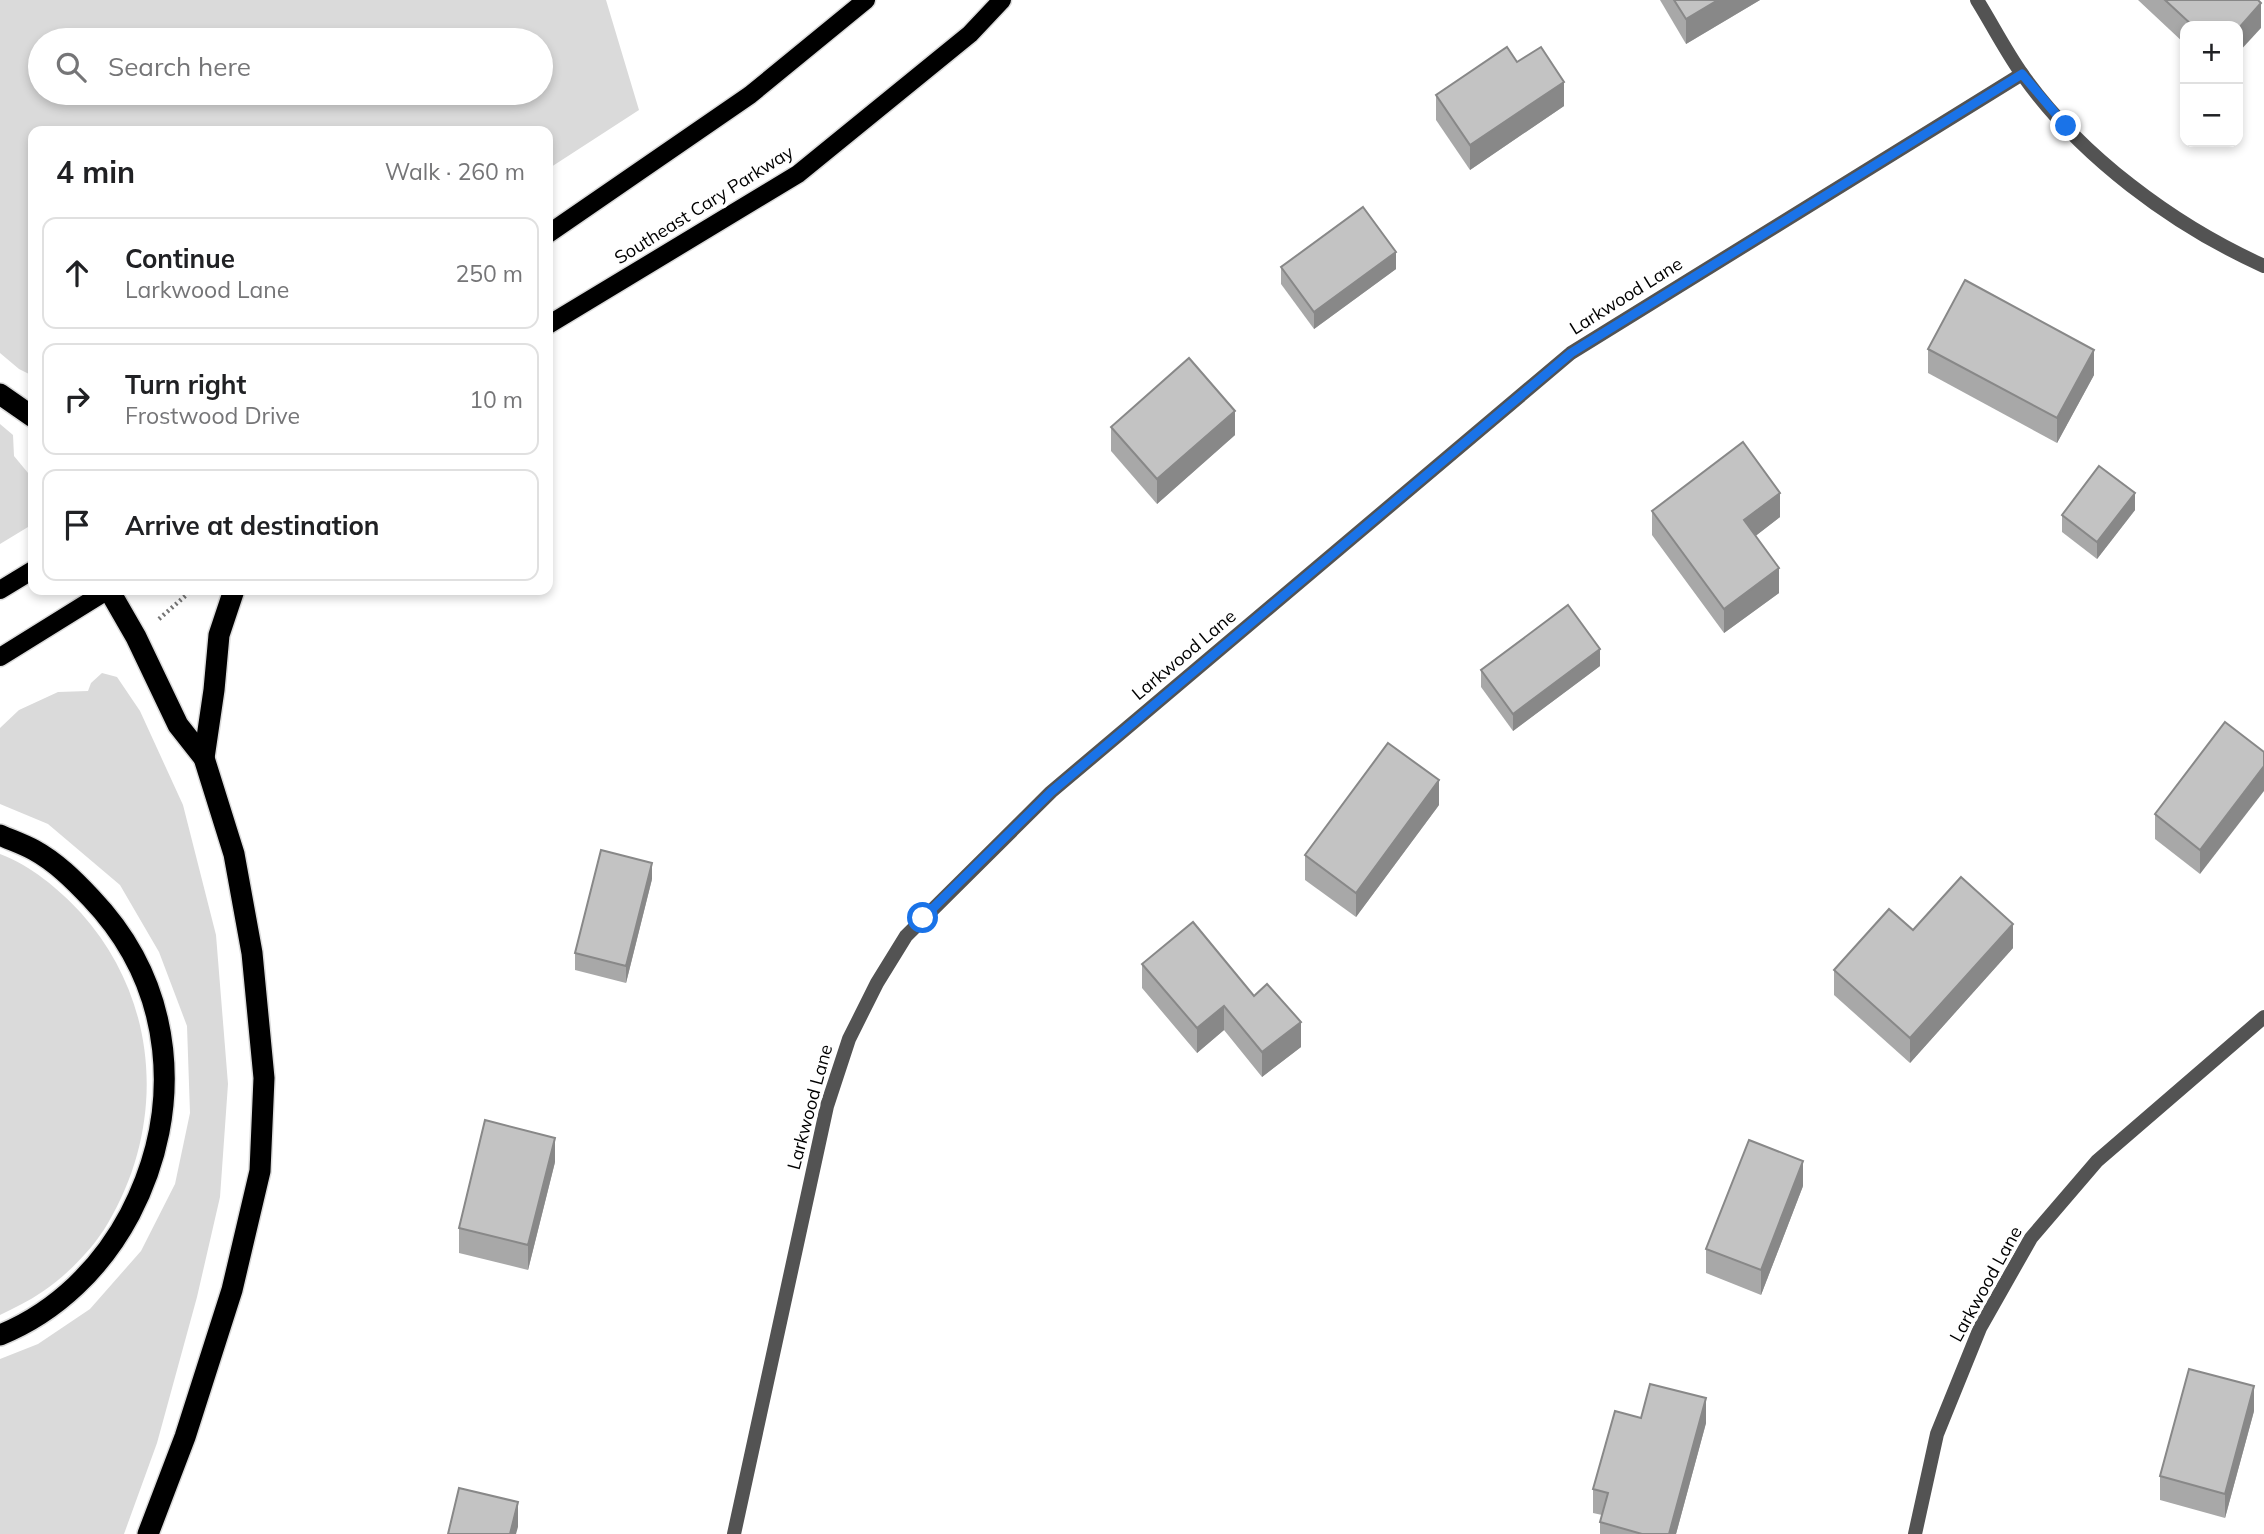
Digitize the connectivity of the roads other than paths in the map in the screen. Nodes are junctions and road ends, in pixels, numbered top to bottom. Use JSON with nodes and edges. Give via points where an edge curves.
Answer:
{"nodes":[{"id":1,"x":866,"y":0,"type":"edge"},
{"id":2,"x":1002,"y":0,"type":"edge"},
{"id":3,"x":1977,"y":0,"type":"edge"},
{"id":4,"x":2022,"y":74,"type":"junction"},
{"id":5,"x":553,"y":231,"type":"edge"},
{"id":6,"x":2264,"y":266,"type":"edge"},
{"id":7,"x":553,"y":322,"type":"edge"},
{"id":8,"x":0,"y":394,"type":"edge"},
{"id":9,"x":28,"y":414,"type":"edge"},
{"id":10,"x":28,"y":573,"type":"edge"},
{"id":11,"x":0,"y":590,"type":"edge"},
{"id":12,"x":101,"y":595,"type":"edge"},
{"id":13,"x":112,"y":595,"type":"edge"},
{"id":14,"x":232,"y":595,"type":"edge"},
{"id":15,"x":0,"y":657,"type":"edge"},
{"id":16,"x":204,"y":758,"type":"junction"},
{"id":17,"x":0,"y":835,"type":"edge"},
{"id":18,"x":2264,"y":1017,"type":"edge"},
{"id":19,"x":0,"y":1335,"type":"edge"},
{"id":20,"x":148,"y":1534,"type":"edge"},
{"id":21,"x":734,"y":1534,"type":"edge"},
{"id":22,"x":1915,"y":1534,"type":"edge"}],
"edges":[{"from":1,"to":5,"type":"main road","via":[[750,95]]},
{"from":2,"to":7,"type":"main road","name":"Southeast Cary Parkway","via":[[971,34],[798,174]]},
{"from":3,"to":4,"type":"street"},
{"from":4,"to":6,"type":"street","via":[[2066,126],[2122,180],[2179,220]]},
{"from":4,"to":21,"type":"street","name":"Larkwood Lane","via":[[1571,353],[1051,792],[906,936],[849,1039],[827,1106]]},
{"from":8,"to":9,"type":"highway"},
{"from":10,"to":11,"type":"main road"},
{"from":12,"to":15,"type":"main road"},
{"from":13,"to":16,"type":"highway","via":[[178,725]]},
{"from":14,"to":16,"type":"highway","via":[[219,635]]},
{"from":16,"to":20,"type":"highway","via":[[234,854],[252,953],[264,1078],[260,1171],[232,1290]]},
{"from":17,"to":19,"type":"highway","via":[[34,850],[71,876],[133,954],[159,1021],[165,1088],[153,1159],[141,1192],[109,1248],[66,1295]]},
{"from":18,"to":22,"type":"street","name":"Larkwood Lane","via":[[2096,1161],[2031,1238],[1980,1328],[1937,1434]]}]}
